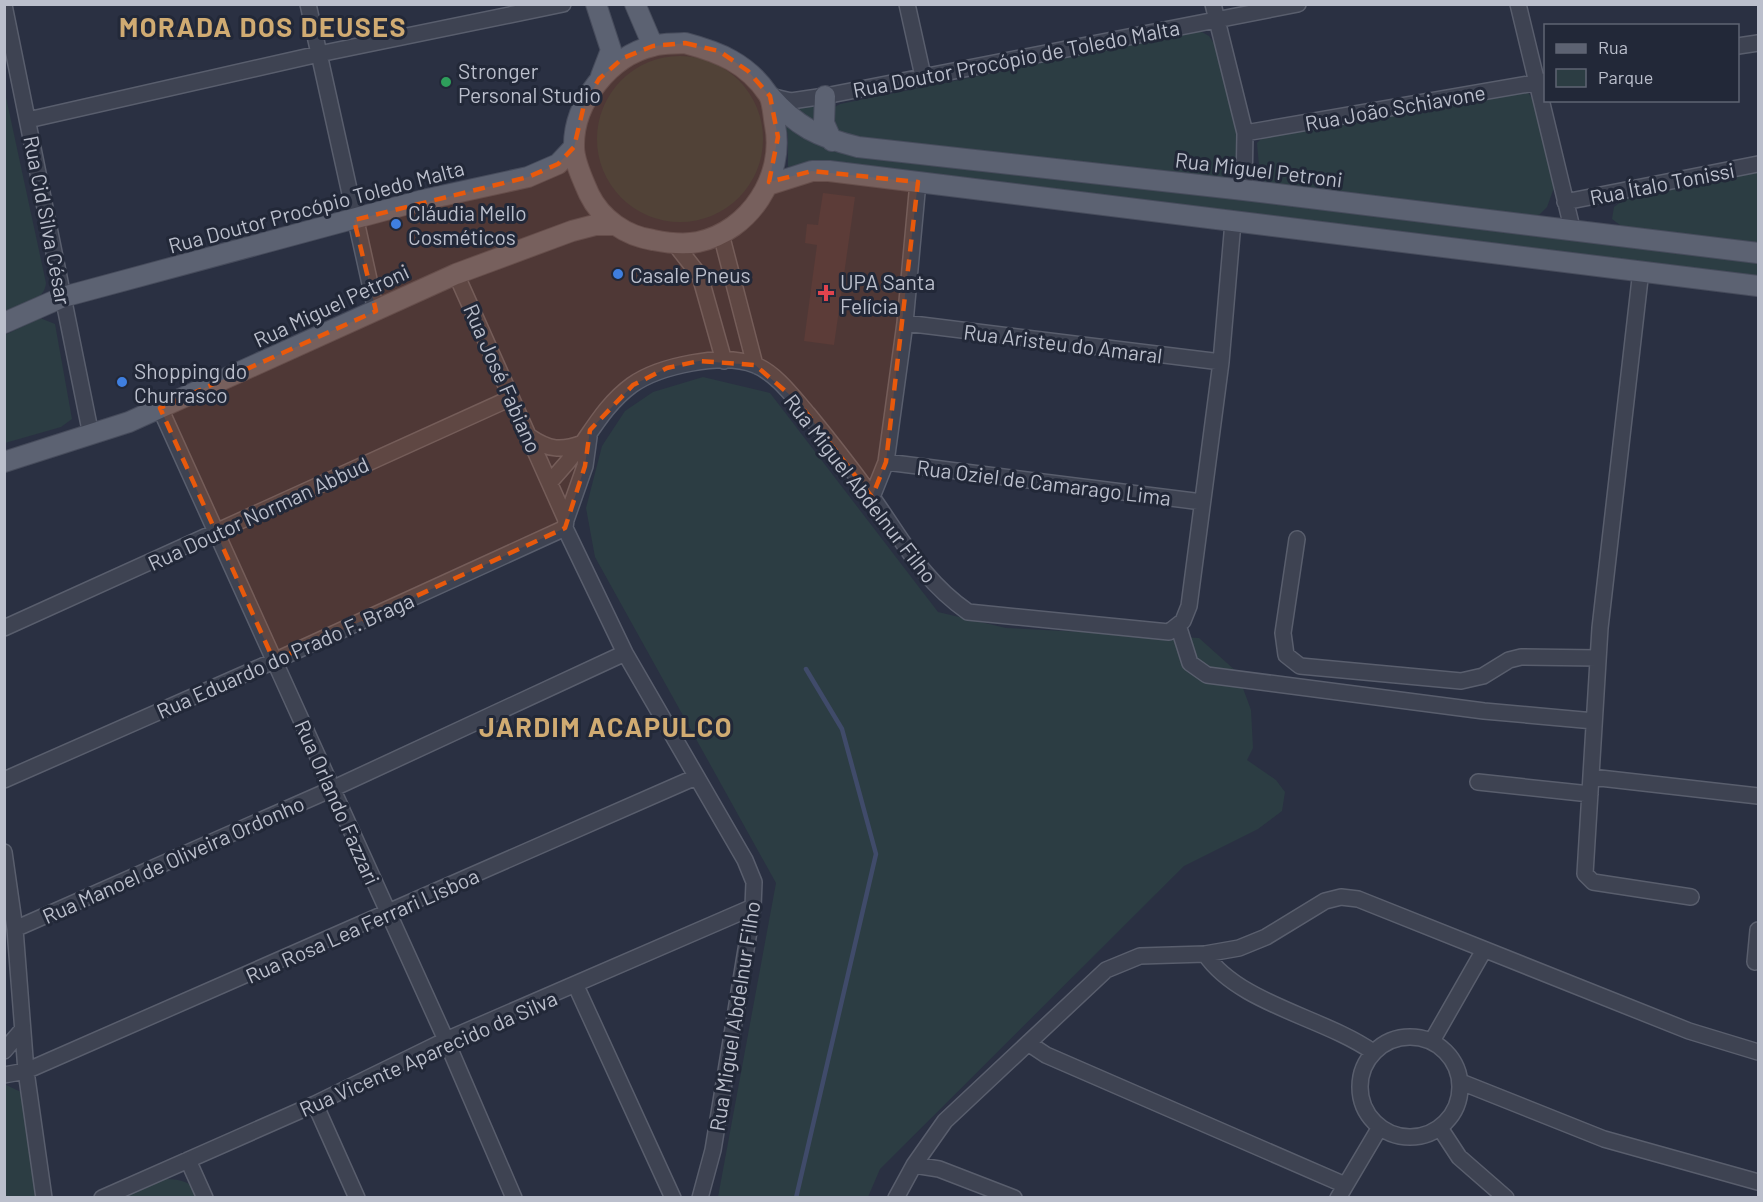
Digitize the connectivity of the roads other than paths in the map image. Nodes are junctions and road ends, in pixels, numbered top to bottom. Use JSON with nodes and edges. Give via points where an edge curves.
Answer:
{"nodes":[{"id":1,"x":308,"y":4,"type":"edge"},
{"id":2,"x":563,"y":4,"type":"edge"},
{"id":3,"x":596,"y":4,"type":"edge"},
{"id":4,"x":635,"y":4,"type":"edge"},
{"id":5,"x":907,"y":4,"type":"edge"},
{"id":6,"x":1298,"y":4,"type":"edge"},
{"id":7,"x":1518,"y":4,"type":"edge"},
{"id":8,"x":4,"y":5,"type":"edge"},
{"id":9,"x":1215,"y":12,"type":"edge"},
{"id":10,"x":1758,"y":43,"type":"edge"},
{"id":11,"x":652,"y":46,"type":"junction"},
{"id":12,"x":1739,"y":46,"type":"edge"},
{"id":13,"x":319,"y":54,"type":"junction"},
{"id":14,"x":923,"y":76,"type":"junction"},
{"id":15,"x":599,"y":79,"type":"junction"},
{"id":16,"x":1541,"y":82,"type":"edge"},
{"id":17,"x":770,"y":96,"type":"junction"},
{"id":18,"x":825,"y":96,"type":"junction"},
{"id":19,"x":1544,"y":97,"type":"edge"},
{"id":20,"x":1545,"y":102,"type":"edge"},
{"id":21,"x":28,"y":120,"type":"junction"},
{"id":22,"x":1245,"y":133,"type":"junction"},
{"id":23,"x":832,"y":141,"type":"junction"},
{"id":24,"x":574,"y":147,"type":"junction"},
{"id":25,"x":1758,"y":164,"type":"edge"},
{"id":26,"x":918,"y":182,"type":"junction"},
{"id":27,"x":768,"y":185,"type":"junction"},
{"id":28,"x":1244,"y":190,"type":"junction"},
{"id":29,"x":1565,"y":201,"type":"junction"},
{"id":30,"x":354,"y":220,"type":"junction"},
{"id":31,"x":1233,"y":222,"type":"junction"},
{"id":32,"x":612,"y":225,"type":"junction"},
{"id":33,"x":1573,"y":232,"type":"junction"},
{"id":34,"x":721,"y":234,"type":"junction"},
{"id":35,"x":675,"y":244,"type":"junction"},
{"id":36,"x":1758,"y":254,"type":"edge"},
{"id":37,"x":1641,"y":270,"type":"junction"},
{"id":38,"x":456,"y":274,"type":"junction"},
{"id":39,"x":1758,"y":286,"type":"edge"},
{"id":40,"x":63,"y":297,"type":"junction"},
{"id":41,"x":376,"y":311,"type":"junction"},
{"id":42,"x":4,"y":323,"type":"edge"},
{"id":43,"x":905,"y":323,"type":"junction"},
{"id":44,"x":724,"y":361,"type":"junction"},
{"id":45,"x":1221,"y":362,"type":"junction"},
{"id":46,"x":755,"y":365,"type":"junction"},
{"id":47,"x":511,"y":398,"type":"junction"},
{"id":48,"x":160,"y":408,"type":"junction"},
{"id":49,"x":91,"y":435,"type":"junction"},
{"id":50,"x":528,"y":436,"type":"junction"},
{"id":51,"x":586,"y":436,"type":"junction"},
{"id":52,"x":4,"y":462,"type":"edge"},
{"id":53,"x":885,"y":462,"type":"junction"},
{"id":54,"x":550,"y":482,"type":"junction"},
{"id":55,"x":872,"y":497,"type":"junction"},
{"id":56,"x":1202,"y":502,"type":"junction"},
{"id":57,"x":566,"y":524,"type":"junction"},
{"id":58,"x":215,"y":532,"type":"junction"},
{"id":59,"x":1297,"y":539,"type":"dead end"},
{"id":60,"x":1178,"y":625,"type":"junction"},
{"id":61,"x":4,"y":628,"type":"edge"},
{"id":62,"x":625,"y":653,"type":"junction"},
{"id":63,"x":1598,"y":658,"type":"junction"},
{"id":64,"x":274,"y":661,"type":"junction"},
{"id":65,"x":1594,"y":721,"type":"junction"},
{"id":66,"x":696,"y":777,"type":"junction"},
{"id":67,"x":1591,"y":777,"type":"junction"},
{"id":68,"x":4,"y":780,"type":"edge"},
{"id":69,"x":1478,"y":782,"type":"dead end"},
{"id":70,"x":332,"y":789,"type":"junction"},
{"id":71,"x":1590,"y":794,"type":"junction"},
{"id":72,"x":1758,"y":796,"type":"edge"},
{"id":73,"x":4,"y":852,"type":"edge"},
{"id":74,"x":1691,"y":897,"type":"dead end"},
{"id":75,"x":753,"y":907,"type":"junction"},
{"id":76,"x":388,"y":914,"type":"junction"},
{"id":77,"x":15,"y":929,"type":"junction"},
{"id":78,"x":1758,"y":930,"type":"edge"},
{"id":79,"x":1484,"y":950,"type":"junction"},
{"id":80,"x":1205,"y":954,"type":"junction"},
{"id":81,"x":1755,"y":962,"type":"dead end"},
{"id":82,"x":576,"y":986,"type":"junction"},
{"id":83,"x":22,"y":1030,"type":"junction"},
{"id":84,"x":446,"y":1040,"type":"junction"},
{"id":85,"x":1432,"y":1041,"type":"junction"},
{"id":86,"x":1028,"y":1043,"type":"junction"},
{"id":87,"x":4,"y":1051,"type":"edge"},
{"id":88,"x":1373,"y":1052,"type":"junction"},
{"id":89,"x":1758,"y":1052,"type":"edge"},
{"id":90,"x":26,"y":1071,"type":"junction"},
{"id":91,"x":4,"y":1074,"type":"edge"},
{"id":92,"x":1461,"y":1082,"type":"junction"},
{"id":93,"x":315,"y":1104,"type":"junction"},
{"id":94,"x":1380,"y":1127,"type":"junction"},
{"id":95,"x":1440,"y":1128,"type":"junction"},
{"id":96,"x":188,"y":1160,"type":"junction"},
{"id":97,"x":914,"y":1165,"type":"junction"},
{"id":98,"x":1758,"y":1182,"type":"edge"},
{"id":99,"x":1341,"y":1191,"type":"edge"},
{"id":100,"x":45,"y":1197,"type":"edge"},
{"id":101,"x":102,"y":1197,"type":"edge"},
{"id":102,"x":205,"y":1197,"type":"edge"},
{"id":103,"x":357,"y":1197,"type":"edge"},
{"id":104,"x":514,"y":1197,"type":"edge"},
{"id":105,"x":673,"y":1197,"type":"edge"},
{"id":106,"x":700,"y":1197,"type":"edge"},
{"id":107,"x":896,"y":1197,"type":"edge"},
{"id":108,"x":1014,"y":1197,"type":"edge"},
{"id":109,"x":1506,"y":1197,"type":"edge"}],
"edges":[{"from":1,"to":13,"type":"street"},
{"from":2,"to":13,"type":"street"},
{"from":3,"to":15,"type":"main road","via":[[611,50]]},
{"from":4,"to":11,"type":"main road"},
{"from":5,"to":14,"type":"street"},
{"from":6,"to":9,"type":"street","name":"Rua Doutor Procópio de Toledo Malta"},
{"from":7,"to":16,"type":"street"},
{"from":8,"to":21,"type":"street","name":"Rua Cid Silva César"},
{"from":9,"to":14,"type":"street","name":"Rua Doutor Procópio de Toledo Malta"},
{"from":9,"to":22,"type":"street"},
{"from":10,"to":12,"type":"street"},
{"from":11,"to":15,"type":"main road","via":[[623,58]]},
{"from":11,"to":17,"type":"main road","via":[[685,43],[719,51],[748,71]]},
{"from":13,"to":21,"type":"street"},
{"from":13,"to":30,"type":"street"},
{"from":14,"to":18,"type":"street","name":"Rua Doutor Procópio de Toledo Malta"},
{"from":15,"to":24,"type":"main road","via":[[584,105]]},
{"from":16,"to":19,"type":"street"},
{"from":16,"to":22,"type":"street","name":"Rua João Schiavone"},
{"from":17,"to":18,"type":"street","name":"Rua Doutor Procópio de Toledo Malta","via":[[791,101]]},
{"from":17,"to":23,"type":"main road","name":"Rua Miguel Petroni","via":[[790,118]]},
{"from":17,"to":27,"type":"main road","via":[[777,137]]},
{"from":18,"to":23,"type":"main road","via":[[824,123]]},
{"from":20,"to":29,"type":"street"},
{"from":21,"to":40,"type":"street","name":"Rua Cid Silva César"},
{"from":22,"to":28,"type":"street"},
{"from":23,"to":28,"type":"main road","name":"Rua Miguel Petroni"},
{"from":24,"to":30,"type":"main road","name":"Rua Doutor Procópio Toledo Malta","via":[[558,164],[528,177]]},
{"from":24,"to":32,"type":"main road","via":[[591,197]]},
{"from":25,"to":29,"type":"street","name":"Rua Ítalo Tonissi"},
{"from":26,"to":27,"type":"main road","via":[[812,171]]},
{"from":26,"to":31,"type":"main road"},
{"from":26,"to":43,"type":"street"},
{"from":27,"to":34,"type":"main road","via":[[743,219]]},
{"from":28,"to":33,"type":"main road","name":"Rua Miguel Petroni"},
{"from":29,"to":33,"type":"street"},
{"from":30,"to":40,"type":"main road","name":"Rua Doutor Procópio Toledo Malta"},
{"from":30,"to":41,"type":"street"},
{"from":31,"to":37,"type":"main road"},
{"from":31,"to":45,"type":"street"},
{"from":32,"to":35,"type":"main road","via":[[642,238]]},
{"from":32,"to":38,"type":"main road","name":"Rua Miguel Petroni","via":[[572,231]]},
{"from":33,"to":36,"type":"main road","name":"Rua Miguel Petroni"},
{"from":34,"to":35,"type":"main road","via":[[699,242]]},
{"from":34,"to":46,"type":"street"},
{"from":35,"to":44,"type":"street","via":[[700,276]]},
{"from":37,"to":39,"type":"main road"},
{"from":37,"to":63,"type":"street"},
{"from":38,"to":41,"type":"main road","name":"Rua Miguel Petroni"},
{"from":38,"to":47,"type":"street","name":"Rua José Fabiano"},
{"from":40,"to":42,"type":"main road","name":"Rua Doutor Procópio Toledo Malta"},
{"from":40,"to":49,"type":"street","name":"Rua Cid Silva César"},
{"from":41,"to":48,"type":"main road","name":"Rua Miguel Petroni"},
{"from":43,"to":45,"type":"street","name":"Rua Aristeu do Amaral"},
{"from":43,"to":53,"type":"street"},
{"from":44,"to":46,"type":"street","name":"Rua Miguel Abdelnur Filho"},
{"from":44,"to":51,"type":"street","name":"Rua Miguel Abdelnur Filho","via":[[699,361],[667,368],[633,385],[607,407]]},
{"from":45,"to":56,"type":"street"},
{"from":46,"to":55,"type":"street","name":"Rua Miguel Abdelnur Filho","via":[[796,400]]},
{"from":47,"to":50,"type":"street","name":"Rua José Fabiano"},
{"from":47,"to":58,"type":"street","name":"Rua Doutor Norman Abbud"},
{"from":48,"to":49,"type":"main road","name":"Rua Miguel Petroni"},
{"from":48,"to":58,"type":"street","name":"Rua Orlando Fazzari"},
{"from":49,"to":52,"type":"main road","name":"Rua Miguel Petroni"},
{"from":50,"to":51,"type":"street","via":[[545,448],[570,448]]},
{"from":50,"to":54,"type":"street","name":"Rua José Fabiano"},
{"from":51,"to":54,"type":"street","name":"Rua Miguel Abdelnur Filho"},
{"from":51,"to":57,"type":"street","name":"Rua Miguel Abdelnur Filho","via":[[585,466]]},
{"from":53,"to":55,"type":"street"},
{"from":53,"to":56,"type":"street","name":"Rua Oziel de Camarago Lima"},
{"from":54,"to":57,"type":"street","name":"Rua Miguel Abdelnur Filho"},
{"from":55,"to":60,"type":"street","name":"Rua Miguel Abdelnur Filho","via":[[927,577],[968,612],[1169,632]]},
{"from":56,"to":60,"type":"street","via":[[1189,606]]},
{"from":57,"to":62,"type":"street","name":"Rua Miguel Abdelnur Filho"},
{"from":57,"to":64,"type":"street","name":"Rua Eduardo do Prado F. Braga"},
{"from":58,"to":61,"type":"street","name":"Rua Doutor Norman Abbud"},
{"from":58,"to":64,"type":"street","name":"Rua Orlando Fazzari"},
{"from":59,"to":63,"type":"street","via":[[1283,633],[1286,655],[1300,666],[1461,681],[1483,676],[1521,657]]},
{"from":60,"to":65,"type":"street","via":[[1190,663],[1207,675],[1484,711]]},
{"from":62,"to":66,"type":"street","name":"Rua Miguel Abdelnur Filho"},
{"from":62,"to":70,"type":"street","name":"Rua Manoel de Oliveira Ordonho"},
{"from":63,"to":65,"type":"street"},
{"from":64,"to":68,"type":"street","name":"Rua Eduardo do Prado F. Braga"},
{"from":64,"to":70,"type":"street","name":"Rua Orlando Fazzari"},
{"from":65,"to":67,"type":"street"},
{"from":66,"to":75,"type":"street","name":"Rua Miguel Abdelnur Filho","via":[[745,860],[754,882]]},
{"from":66,"to":76,"type":"street","name":"Rua Rosa Lea Ferrari Lisboa"},
{"from":67,"to":71,"type":"street"},
{"from":67,"to":72,"type":"street"},
{"from":69,"to":71,"type":"street"},
{"from":70,"to":76,"type":"street","name":"Rua Orlando Fazzari"},
{"from":70,"to":77,"type":"street","name":"Rua Manoel de Oliveira Ordonho"},
{"from":71,"to":74,"type":"street","via":[[1587,879]]},
{"from":73,"to":77,"type":"street"},
{"from":75,"to":82,"type":"street","name":"Rua Vicente Aparecido da Silva"},
{"from":75,"to":106,"type":"street","name":"Rua Miguel Abdelnur Filho","via":[[713,1150]]},
{"from":76,"to":84,"type":"street","name":"Rua Orlando Fazzari"},
{"from":76,"to":90,"type":"street","name":"Rua Rosa Lea Ferrari Lisboa"},
{"from":77,"to":83,"type":"street"},
{"from":78,"to":81,"type":"street"},
{"from":79,"to":80,"type":"street","via":[[1358,899],[1341,897],[1318,904],[1252,943]]},
{"from":79,"to":85,"type":"street"},
{"from":79,"to":89,"type":"street","via":[[1689,1031]]},
{"from":80,"to":86,"type":"street","via":[[1154,953],[1116,964]]},
{"from":80,"to":88,"type":"street","via":[[1218,972],[1237,986],[1352,1037]]},
{"from":82,"to":84,"type":"street","name":"Rua Vicente Aparecido da Silva"},
{"from":82,"to":105,"type":"street"},
{"from":83,"to":87,"type":"street"},
{"from":83,"to":90,"type":"street"},
{"from":84,"to":93,"type":"street","name":"Rua Vicente Aparecido da Silva"},
{"from":84,"to":104,"type":"street","name":"Rua Orlando Fazzari"},
{"from":85,"to":88,"type":"street","via":[[1401,1037]]},
{"from":85,"to":92,"type":"street","via":[[1455,1062]]},
{"from":86,"to":97,"type":"street","via":[[945,1121]]},
{"from":86,"to":99,"type":"street","via":[[1046,1055]]},
{"from":88,"to":94,"type":"street","via":[[1362,1070],[1360,1091],[1366,1111]]},
{"from":90,"to":91,"type":"street","name":"Rua Rosa Lea Ferrari Lisboa"},
{"from":90,"to":100,"type":"street"},
{"from":92,"to":95,"type":"street","via":[[1458,1103]]},
{"from":92,"to":98,"type":"street","via":[[1604,1139]]},
{"from":93,"to":96,"type":"street","name":"Rua Vicente Aparecido da Silva"},
{"from":93,"to":103,"type":"street"},
{"from":94,"to":95,"type":"street","via":[[1410,1137]]},
{"from":94,"to":99,"type":"street"},
{"from":95,"to":109,"type":"street","via":[[1459,1157]]},
{"from":96,"to":101,"type":"street","name":"Rua Vicente Aparecido da Silva"},
{"from":96,"to":102,"type":"street"},
{"from":97,"to":107,"type":"street"},
{"from":97,"to":108,"type":"street","via":[[939,1169]]}]}
